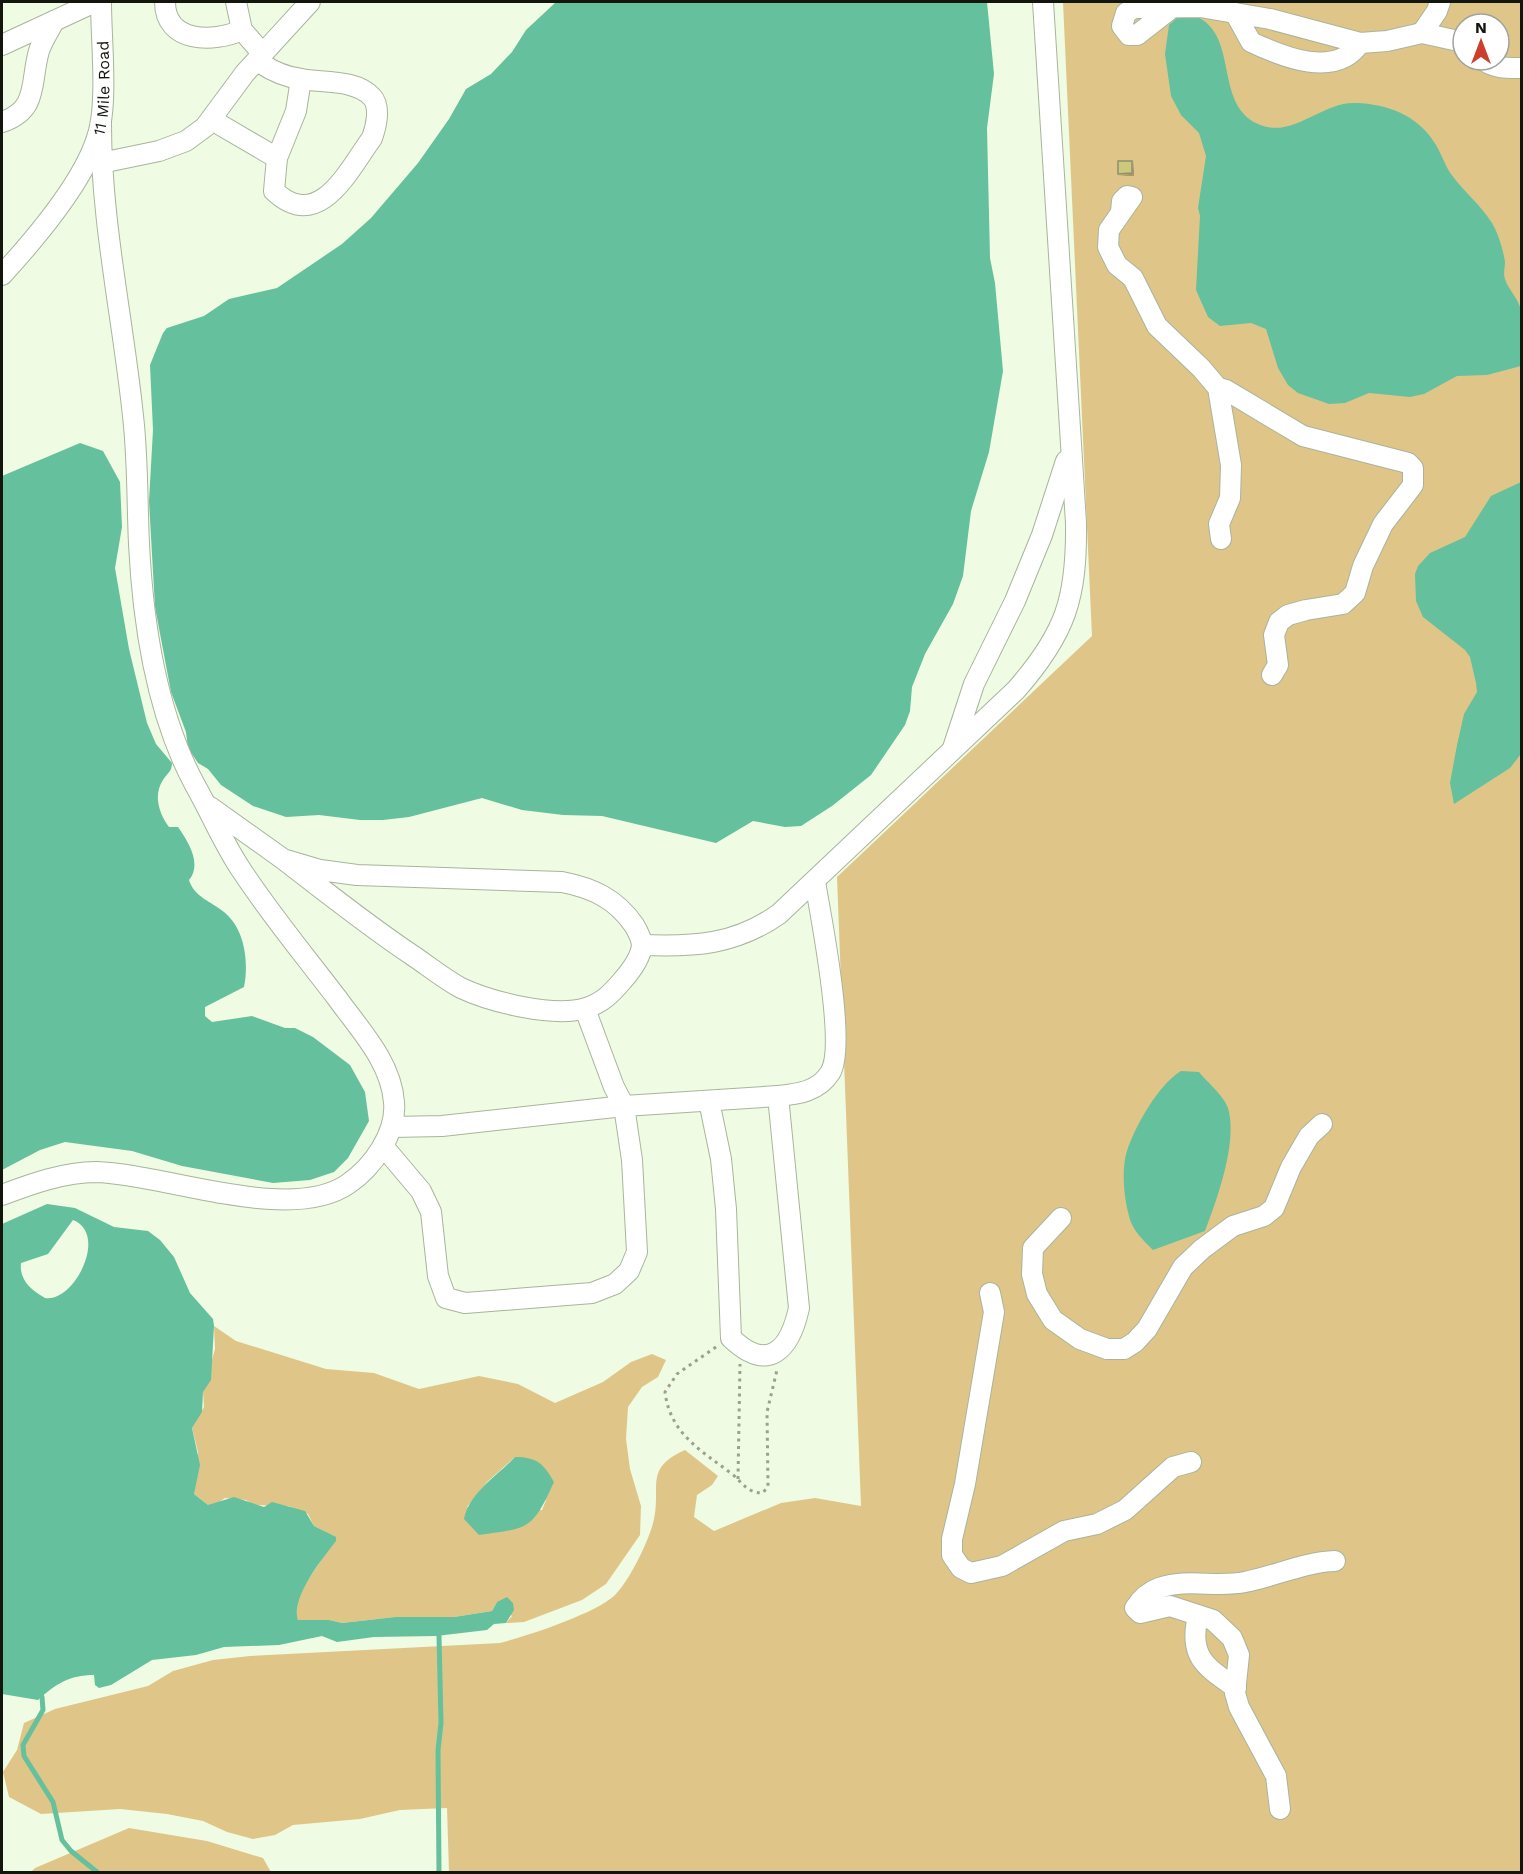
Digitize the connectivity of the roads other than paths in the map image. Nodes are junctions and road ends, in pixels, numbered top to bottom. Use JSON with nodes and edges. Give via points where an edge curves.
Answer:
{"nodes":[{"id":1,"x":95,"y":2,"type":"edge"},
{"id":2,"x":101,"y":2,"type":"edge"},
{"id":3,"x":165,"y":2,"type":"edge"},
{"id":4,"x":236,"y":2,"type":"edge"},
{"id":5,"x":310,"y":2,"type":"edge"},
{"id":6,"x":1043,"y":2,"type":"edge"},
{"id":7,"x":1440,"y":2,"type":"edge"},
{"id":8,"x":1169,"y":10,"type":"dead end"},
{"id":9,"x":1235,"y":14,"type":"junction"},
{"id":10,"x":54,"y":21,"type":"junction"},
{"id":11,"x":242,"y":30,"type":"junction"},
{"id":12,"x":1422,"y":33,"type":"junction"},
{"id":13,"x":1451,"y":39,"type":"edge"},
{"id":14,"x":1360,"y":43,"type":"junction"},
{"id":15,"x":2,"y":45,"type":"edge"},
{"id":16,"x":262,"y":53,"type":"junction"},
{"id":17,"x":301,"y":79,"type":"junction"},
{"id":18,"x":212,"y":120,"type":"junction"},
{"id":19,"x":2,"y":122,"type":"edge"},
{"id":20,"x":101,"y":124,"type":"junction"},
{"id":21,"x":277,"y":158,"type":"junction"},
{"id":22,"x":101,"y":164,"type":"junction"},
{"id":23,"x":1121,"y":212,"type":"dead end"},
{"id":24,"x":2,"y":275,"type":"edge"},
{"id":25,"x":1218,"y":388,"type":"junction"},
{"id":26,"x":1070,"y":450,"type":"junction"},
{"id":27,"x":1221,"y":539,"type":"dead end"},
{"id":28,"x":1272,"y":675,"type":"dead end"},
{"id":29,"x":952,"y":750,"type":"junction"},
{"id":30,"x":207,"y":805,"type":"junction"},
{"id":31,"x":283,"y":859,"type":"junction"},
{"id":32,"x":815,"y":882,"type":"junction"},
{"id":33,"x":642,"y":945,"type":"junction"},
{"id":34,"x":585,"y":1009,"type":"junction"},
{"id":35,"x":777,"y":1096,"type":"junction"},
{"id":36,"x":709,"y":1101,"type":"junction"},
{"id":37,"x":624,"y":1106,"type":"junction"},
{"id":38,"x":1322,"y":1124,"type":"dead end"},
{"id":39,"x":392,"y":1127,"type":"junction"},
{"id":40,"x":383,"y":1146,"type":"junction"},
{"id":41,"x":2,"y":1195,"type":"edge"},
{"id":42,"x":1061,"y":1218,"type":"dead end"},
{"id":43,"x":990,"y":1293,"type":"dead end"},
{"id":44,"x":1191,"y":1462,"type":"dead end"},
{"id":45,"x":1335,"y":1561,"type":"dead end"},
{"id":46,"x":1198,"y":1616,"type":"junction"},
{"id":47,"x":1236,"y":1688,"type":"junction"},
{"id":48,"x":1280,"y":1809,"type":"dead end"}],
"edges":[{"from":1,"to":10,"type":"street"},
{"from":2,"to":20,"type":"street","name":"11 Mile Road"},
{"from":3,"to":11,"type":"street","via":[[170,25],[182,33],[211,38]]},
{"from":4,"to":11,"type":"street"},
{"from":5,"to":16,"type":"street"},
{"from":6,"to":26,"type":"street"},
{"from":7,"to":12,"type":"street"},
{"from":8,"to":9,"type":"street","via":[[1200,7]]},
{"from":9,"to":14,"type":"street","via":[[1270,19]]},
{"from":9,"to":14,"type":"street","via":[[1251,42],[1311,62],[1329,63],[1346,57]]},
{"from":10,"to":15,"type":"street"},
{"from":10,"to":19,"type":"street","via":[[40,48],[33,90],[25,109]]},
{"from":11,"to":16,"type":"street"},
{"from":12,"to":13,"type":"street"},
{"from":12,"to":14,"type":"street"},
{"from":16,"to":17,"type":"street","via":[[262,64],[276,73]]},
{"from":16,"to":18,"type":"street"},
{"from":17,"to":21,"type":"street","via":[[296,111]]},
{"from":17,"to":21,"type":"street","via":[[348,85],[372,98],[376,106],[375,131],[334,191],[321,203],[295,204],[274,191]]},
{"from":18,"to":21,"type":"street"},
{"from":18,"to":22,"type":"street","via":[[186,141]]},
{"from":20,"to":22,"type":"street"},
{"from":20,"to":24,"type":"street","name":"11 Mile Road","via":[[82,171],[26,249]]},
{"from":22,"to":30,"type":"street","via":[[135,431],[139,546],[149,641],[176,741]]},
{"from":23,"to":25,"type":"street","via":[[1109,230],[1108,247],[1116,265],[1133,278],[1157,326]]},
{"from":25,"to":27,"type":"street","via":[[1231,465],[1230,498],[1219,524]]},
{"from":25,"to":28,"type":"street","via":[[1303,436],[1408,463],[1415,476],[1413,485],[1394,507],[1373,543],[1355,593],[1343,604],[1288,615],[1279,622],[1274,635],[1278,665]]},
{"from":26,"to":29,"type":"street","via":[[1042,535],[974,684]]},
{"from":26,"to":29,"type":"street","via":[[1076,559],[1070,598],[1057,637],[1016,690]]},
{"from":29,"to":32,"type":"street"},
{"from":30,"to":31,"type":"street"},
{"from":30,"to":39,"type":"street","via":[[241,869],[382,1060],[395,1106]]},
{"from":31,"to":33,"type":"street","via":[[357,875],[562,882],[588,887],[626,913]]},
{"from":31,"to":34,"type":"street","via":[[367,924],[461,987],[528,1007]]},
{"from":32,"to":33,"type":"street","via":[[758,929],[733,939],[673,946]]},
{"from":32,"to":35,"type":"street","via":[[830,982],[836,1059],[831,1073],[820,1084],[802,1094]]},
{"from":33,"to":34,"type":"street","via":[[636,962],[606,999]]},
{"from":34,"to":37,"type":"street"},
{"from":35,"to":36,"type":"street"},
{"from":35,"to":36,"type":"street","via":[[799,1308],[789,1340],[776,1353],[760,1356],[735,1343],[721,1159]]},
{"from":36,"to":37,"type":"street"},
{"from":37,"to":39,"type":"street","via":[[442,1126]]},
{"from":37,"to":40,"type":"street","via":[[632,1160],[637,1252],[629,1271],[615,1284],[592,1293],[465,1303],[446,1298],[438,1276],[431,1212],[421,1191]]},
{"from":38,"to":42,"type":"street","via":[[1309,1136],[1291,1167],[1274,1208],[1217,1236],[1183,1267],[1147,1329],[1124,1349],[1107,1349],[1080,1339],[1053,1320],[1037,1294],[1032,1274],[1034,1248]]},
{"from":39,"to":40,"type":"street"},
{"from":40,"to":41,"type":"street","via":[[347,1185],[317,1198],[246,1196],[138,1176],[93,1172],[55,1177]]},
{"from":43,"to":44,"type":"street","via":[[994,1312],[952,1539],[952,1555],[961,1568],[971,1573],[1002,1566],[1064,1532],[1097,1524],[1125,1510],[1173,1467]]},
{"from":45,"to":46,"type":"street","via":[[1317,1561],[1245,1582],[1174,1584],[1150,1593],[1135,1608],[1140,1613],[1170,1606]]},
{"from":46,"to":47,"type":"street","via":[[1194,1636],[1202,1661],[1211,1672]]},
{"from":46,"to":47,"type":"street","via":[[1213,1620],[1232,1638],[1239,1656]]},
{"from":47,"to":48,"type":"street","via":[[1239,1707],[1276,1776]]}]}
